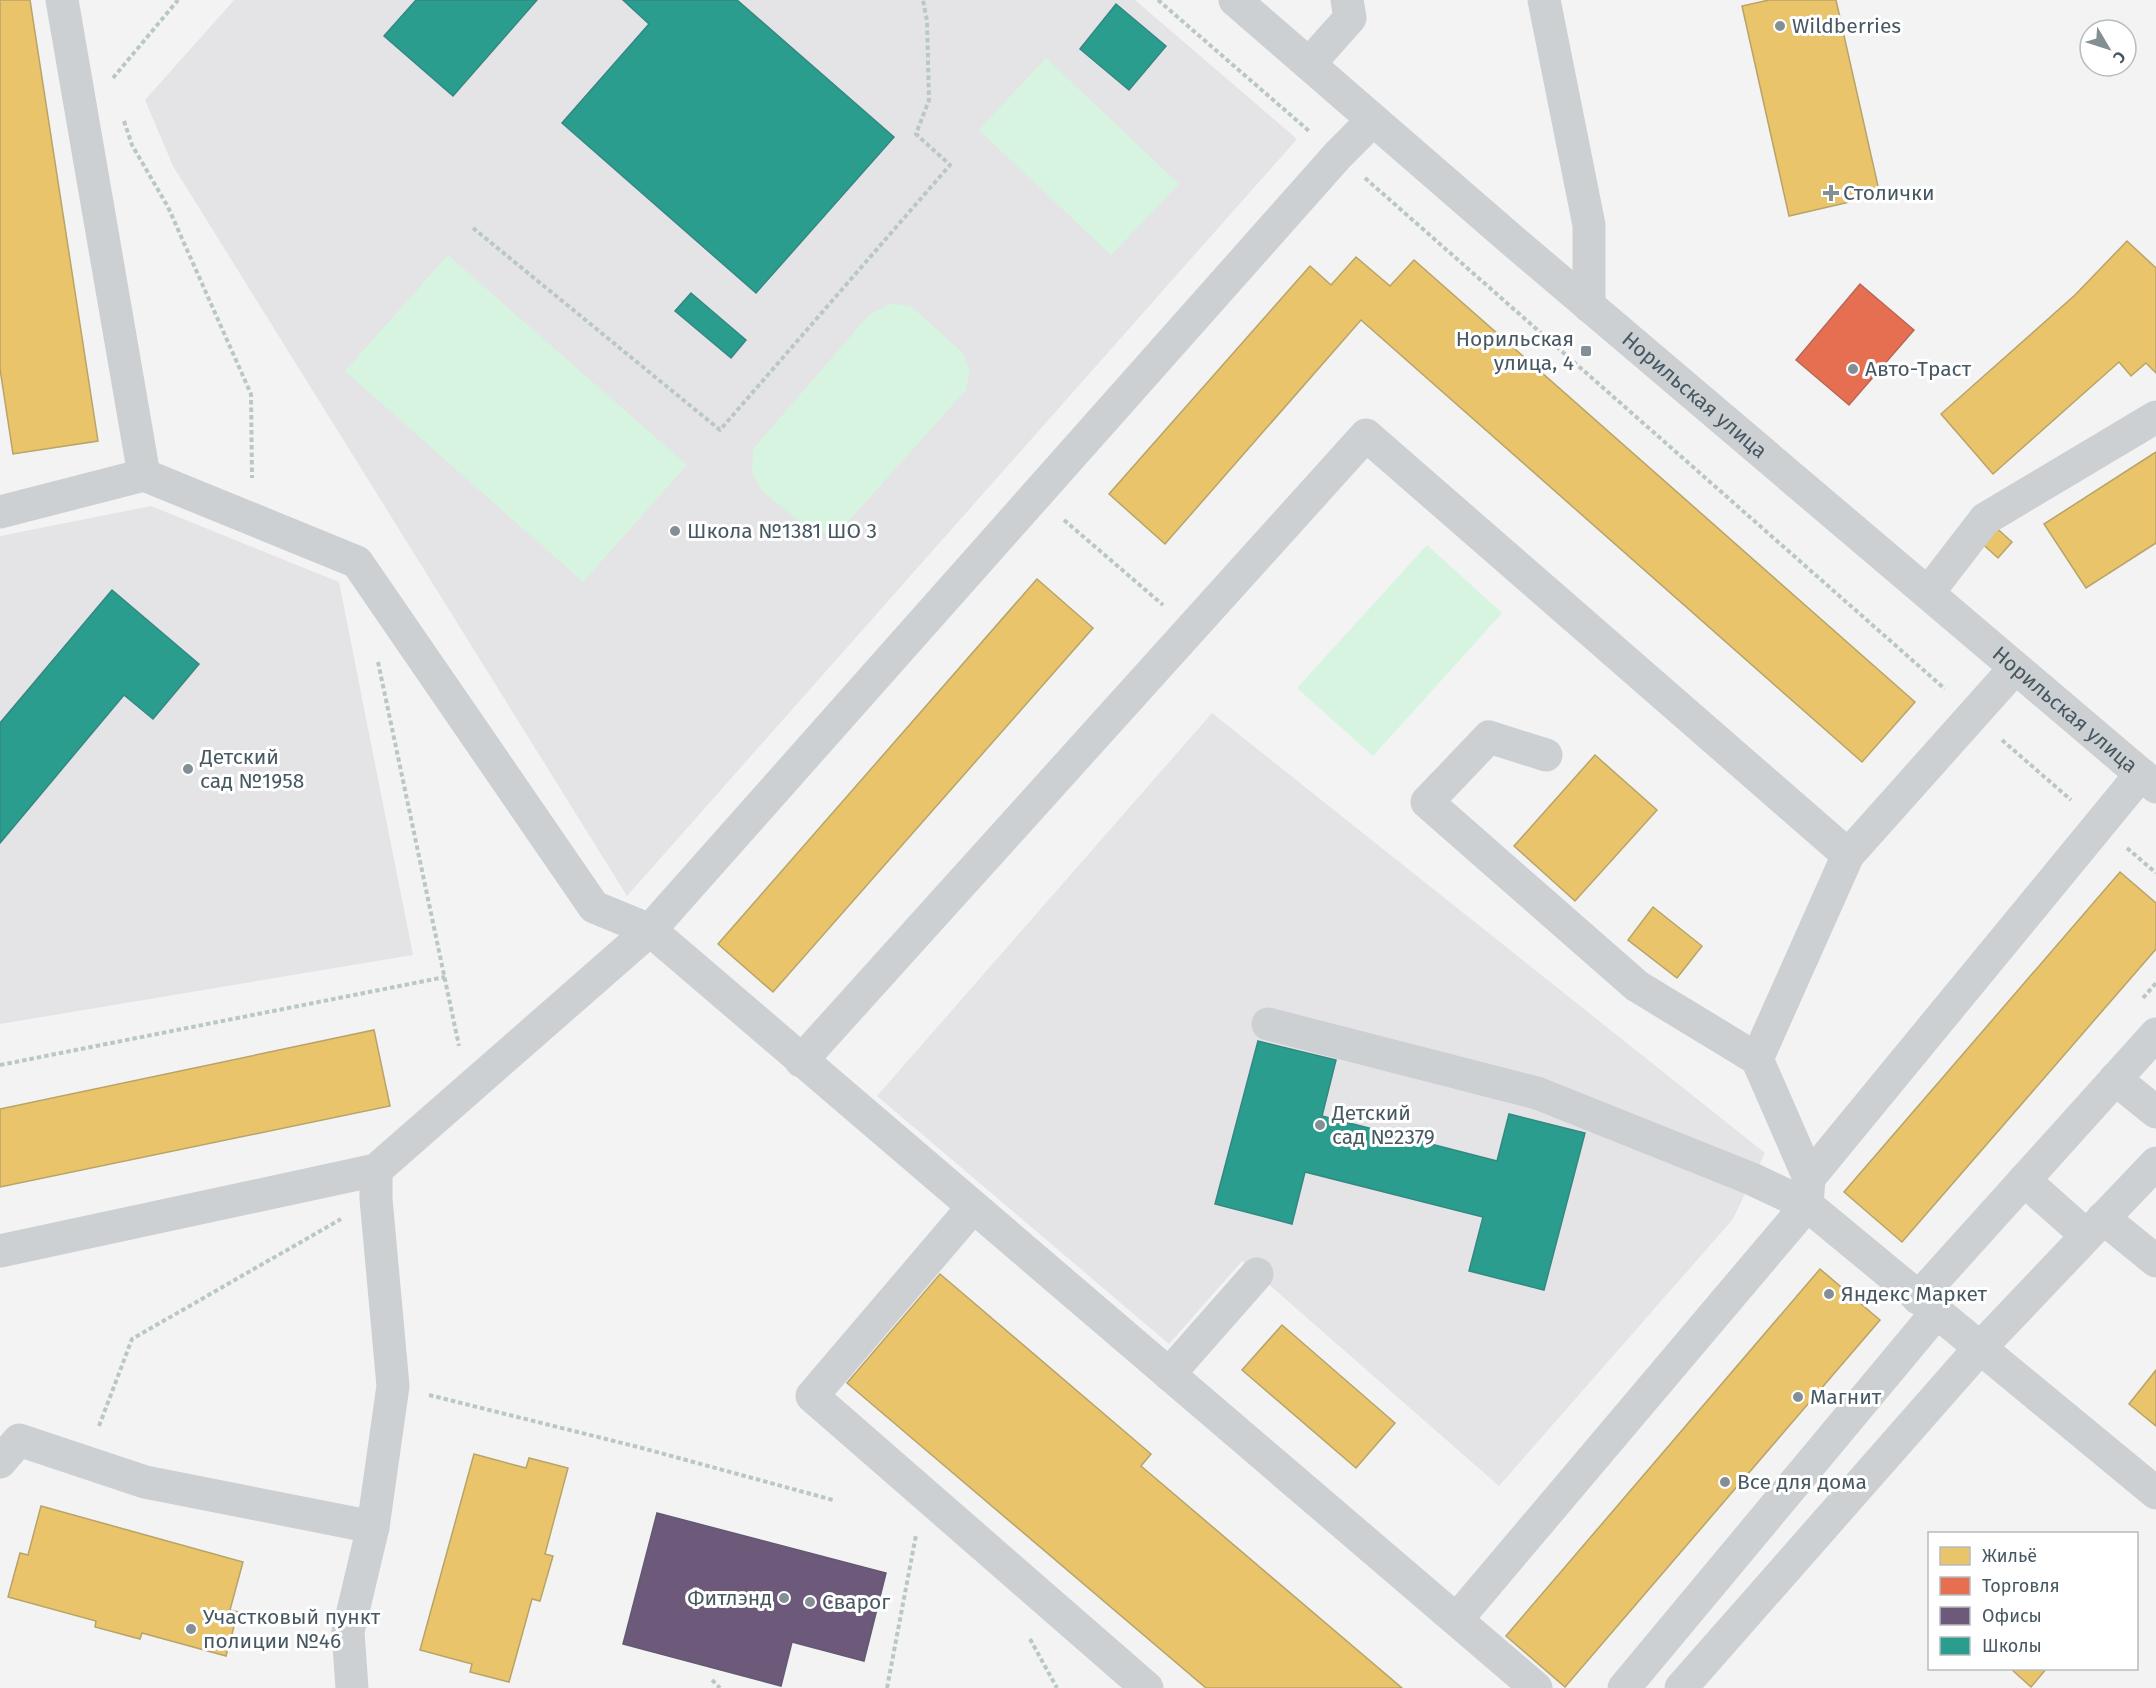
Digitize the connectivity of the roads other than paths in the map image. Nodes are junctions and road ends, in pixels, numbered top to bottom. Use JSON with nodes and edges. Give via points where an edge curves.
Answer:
{"nodes":[{"id":1,"x":62,"y":0,"type":"edge"},
{"id":2,"x":1235,"y":0,"type":"edge"},
{"id":3,"x":1347,"y":0,"type":"edge"},
{"id":4,"x":1544,"y":0,"type":"edge"},
{"id":5,"x":1309,"y":64,"type":"junction"},
{"id":6,"x":1373,"y":120,"type":"junction"},
{"id":7,"x":1589,"y":306,"type":"junction"},
{"id":8,"x":2156,"y":417,"type":"edge"},
{"id":9,"x":144,"y":475,"type":"junction"},
{"id":10,"x":0,"y":512,"type":"edge"},
{"id":11,"x":1928,"y":594,"type":"junction"},
{"id":12,"x":2015,"y":668,"type":"junction"},
{"id":13,"x":1546,"y":755,"type":"dead end"},
{"id":14,"x":2148,"y":780,"type":"edge"},
{"id":15,"x":1848,"y":855,"type":"junction"},
{"id":16,"x":650,"y":930,"type":"junction"},
{"id":17,"x":1269,"y":1024,"type":"dead end"},
{"id":18,"x":2156,"y":1034,"type":"edge"},
{"id":19,"x":1757,"y":1059,"type":"junction"},
{"id":20,"x":801,"y":1061,"type":"junction"},
{"id":21,"x":2115,"y":1079,"type":"junction"},
{"id":22,"x":2156,"y":1112,"type":"edge"},
{"id":23,"x":2156,"y":1163,"type":"edge"},
{"id":24,"x":2024,"y":1180,"type":"junction"},
{"id":25,"x":376,"y":1184,"type":"junction"},
{"id":26,"x":1808,"y":1192,"type":"junction"},
{"id":27,"x":973,"y":1207,"type":"junction"},
{"id":28,"x":2094,"y":1227,"type":"junction"},
{"id":29,"x":0,"y":1251,"type":"edge"},
{"id":30,"x":2156,"y":1261,"type":"edge"},
{"id":31,"x":1257,"y":1274,"type":"dead end"},
{"id":32,"x":1928,"y":1305,"type":"junction"},
{"id":33,"x":1979,"y":1349,"type":"junction"},
{"id":34,"x":1169,"y":1374,"type":"junction"},
{"id":35,"x":0,"y":1462,"type":"edge"},
{"id":36,"x":2156,"y":1493,"type":"edge"},
{"id":37,"x":373,"y":1527,"type":"junction"},
{"id":38,"x":1456,"y":1619,"type":"junction"},
{"id":39,"x":1633,"y":1676,"type":"edge"},
{"id":40,"x":352,"y":1688,"type":"edge"},
{"id":41,"x":1147,"y":1688,"type":"edge"},
{"id":42,"x":1536,"y":1688,"type":"edge"},
{"id":43,"x":1670,"y":1688,"type":"edge"},
{"id":44,"x":1681,"y":1688,"type":"edge"}],
"edges":[{"from":1,"to":9,"type":"street"},
{"from":2,"to":5,"type":"street","name":"Норильская улица"},
{"from":3,"to":5,"type":"street","via":[[1350,18]]},
{"from":4,"to":7,"type":"street","via":[[1589,225]]},
{"from":5,"to":6,"type":"street","name":"Норильская улица"},
{"from":6,"to":7,"type":"street","name":"Норильская улица"},
{"from":6,"to":16,"type":"street"},
{"from":7,"to":11,"type":"street","name":"Норильская улица"},
{"from":8,"to":11,"type":"street","via":[[1985,519]]},
{"from":9,"to":10,"type":"street"},
{"from":9,"to":16,"type":"street","via":[[357,562],[594,907]]},
{"from":11,"to":12,"type":"street","name":"Норильская улица"},
{"from":12,"to":14,"type":"street","name":"Норильская улица"},
{"from":12,"to":15,"type":"street"},
{"from":13,"to":19,"type":"street","via":[[1489,736],[1427,802],[1637,986]]},
{"from":14,"to":26,"type":"street","via":[[2099,824]]},
{"from":15,"to":19,"type":"street"},
{"from":15,"to":20,"type":"street","via":[[1366,435]]},
{"from":16,"to":20,"type":"street"},
{"from":16,"to":25,"type":"street","via":[[468,1089]]},
{"from":17,"to":26,"type":"street","via":[[1537,1093],[1752,1179]]},
{"from":18,"to":21,"type":"street"},
{"from":19,"to":26,"type":"street"},
{"from":20,"to":27,"type":"street"},
{"from":21,"to":22,"type":"street"},
{"from":21,"to":24,"type":"street"},
{"from":23,"to":28,"type":"street"},
{"from":24,"to":28,"type":"street"},
{"from":24,"to":32,"type":"street"},
{"from":25,"to":29,"type":"street"},
{"from":25,"to":37,"type":"street","via":[[393,1386]]},
{"from":26,"to":32,"type":"street"},
{"from":26,"to":38,"type":"street"},
{"from":27,"to":34,"type":"street"},
{"from":27,"to":41,"type":"street","via":[[812,1396]]},
{"from":28,"to":30,"type":"street"},
{"from":28,"to":33,"type":"street"},
{"from":31,"to":34,"type":"street"},
{"from":32,"to":33,"type":"street"},
{"from":32,"to":39,"type":"street"},
{"from":33,"to":36,"type":"street"},
{"from":33,"to":44,"type":"street"},
{"from":34,"to":38,"type":"street"},
{"from":35,"to":37,"type":"street","via":[[19,1440],[145,1482]]},
{"from":37,"to":40,"type":"street","via":[[348,1632]]},
{"from":38,"to":42,"type":"street"},
{"from":39,"to":43,"type":"street"}]}
